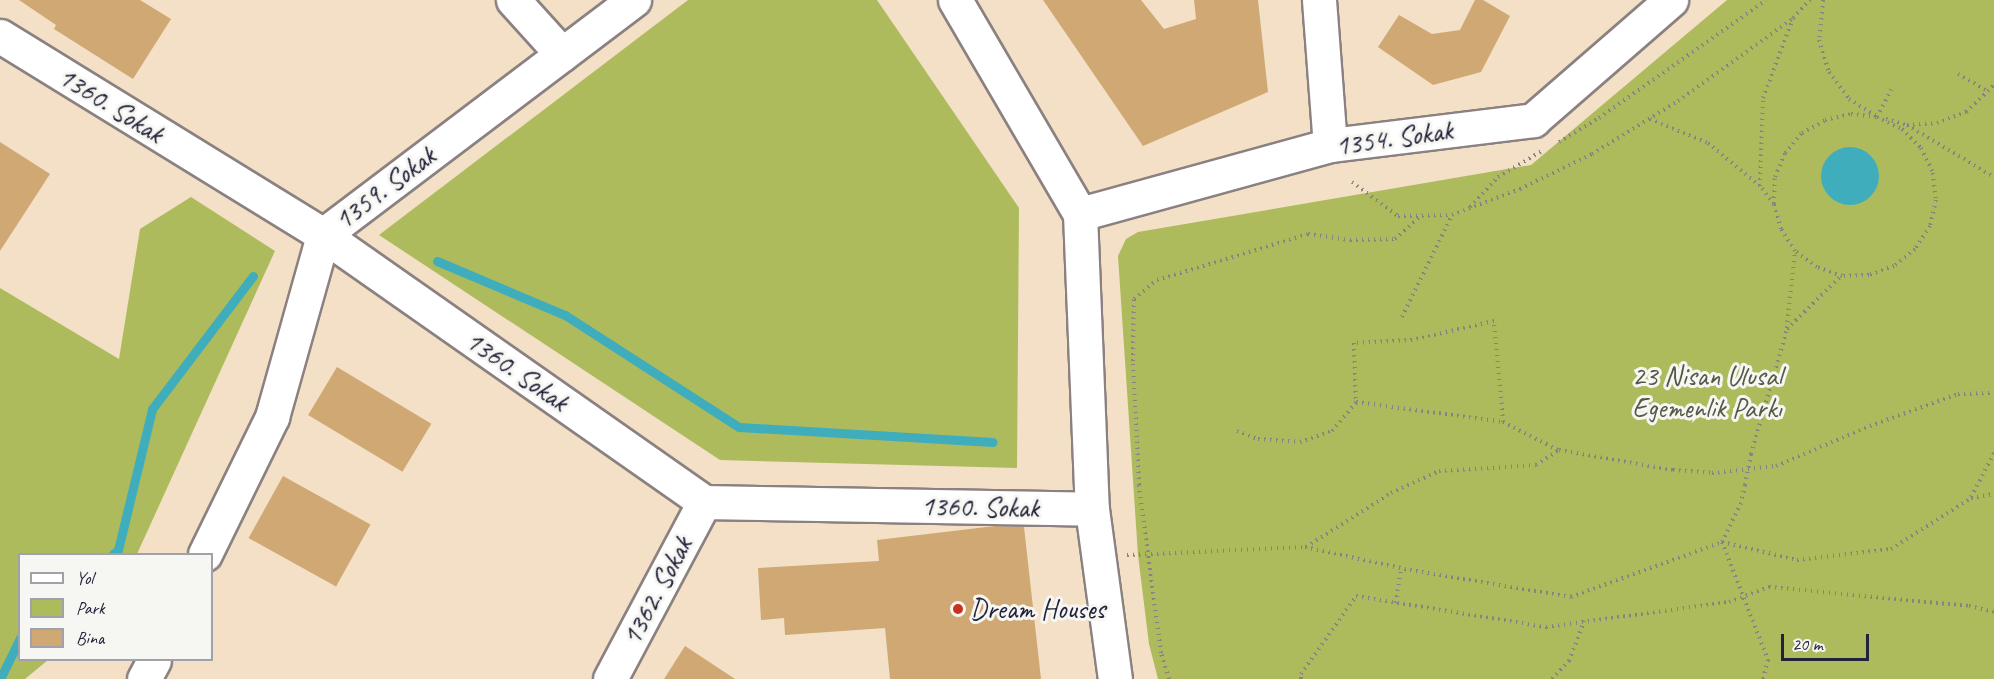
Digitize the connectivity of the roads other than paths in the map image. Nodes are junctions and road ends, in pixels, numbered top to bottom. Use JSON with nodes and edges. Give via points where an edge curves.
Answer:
{"nodes":[{"id":1,"x":513,"y":0,"type":"edge"},
{"id":2,"x":634,"y":0,"type":"edge"},
{"id":3,"x":955,"y":0,"type":"edge"},
{"id":4,"x":1319,"y":0,"type":"edge"},
{"id":5,"x":1671,"y":0,"type":"edge"},
{"id":6,"x":0,"y":36,"type":"edge"},
{"id":7,"x":562,"y":54,"type":"junction"},
{"id":8,"x":1330,"y":145,"type":"junction"},
{"id":9,"x":1080,"y":214,"type":"junction"},
{"id":10,"x":323,"y":235,"type":"junction"},
{"id":11,"x":704,"y":502,"type":"junction"},
{"id":12,"x":1092,"y":509,"type":"junction"},
{"id":13,"x":206,"y":553,"type":"edge"},
{"id":14,"x":153,"y":661,"type":"edge"},
{"id":15,"x":144,"y":679,"type":"edge"},
{"id":16,"x":610,"y":679,"type":"edge"},
{"id":17,"x":1114,"y":679,"type":"edge"}],
"edges":[{"from":1,"to":7,"type":"street"},
{"from":2,"to":7,"type":"street","name":"1359. Sokak"},
{"from":3,"to":9,"type":"street"},
{"from":4,"to":8,"type":"street"},
{"from":5,"to":8,"type":"street","name":"1354. Sokak","via":[[1533,120]]},
{"from":6,"to":10,"type":"street","name":"1360. Sokak"},
{"from":7,"to":10,"type":"street","name":"1359. Sokak"},
{"from":8,"to":9,"type":"street","name":"1354. Sokak"},
{"from":9,"to":12,"type":"street"},
{"from":10,"to":11,"type":"street","name":"1360. Sokak"},
{"from":10,"to":13,"type":"street","name":"1359. Sokak","via":[[272,417]]},
{"from":11,"to":12,"type":"street","name":"1360. Sokak"},
{"from":11,"to":16,"type":"street","name":"1362. Sokak"},
{"from":12,"to":17,"type":"street"},
{"from":14,"to":15,"type":"street"}]}
